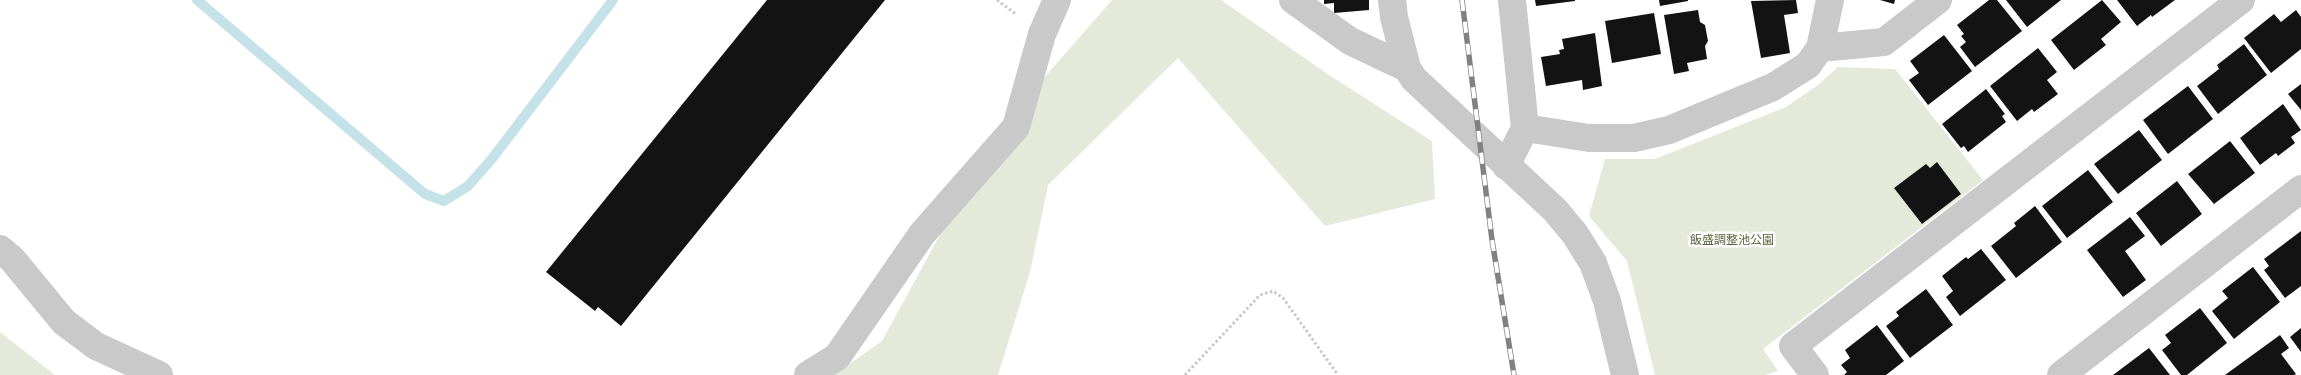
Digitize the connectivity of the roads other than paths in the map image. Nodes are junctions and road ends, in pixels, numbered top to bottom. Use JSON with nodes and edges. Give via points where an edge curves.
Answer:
{"nodes":[{"id":1,"x":1057,"y":0,"type":"edge"},
{"id":2,"x":1293,"y":0,"type":"edge"},
{"id":3,"x":1392,"y":0,"type":"edge"},
{"id":4,"x":1512,"y":0,"type":"edge"},
{"id":5,"x":1830,"y":0,"type":"edge"},
{"id":6,"x":1938,"y":0,"type":"edge"},
{"id":7,"x":2241,"y":0,"type":"edge"},
{"id":8,"x":1820,"y":48,"type":"junction"},
{"id":9,"x":1407,"y":68,"type":"junction"},
{"id":10,"x":1525,"y":128,"type":"junction"},
{"id":11,"x":1506,"y":166,"type":"junction"},
{"id":12,"x":2301,"y":189,"type":"edge"},
{"id":13,"x":0,"y":249,"type":"edge"},
{"id":14,"x":159,"y":375,"type":"edge"},
{"id":15,"x":808,"y":375,"type":"edge"},
{"id":16,"x":1625,"y":375,"type":"edge"},
{"id":17,"x":1815,"y":375,"type":"edge"},
{"id":18,"x":2062,"y":375,"type":"edge"}],
"edges":[{"from":1,"to":15,"type":"street","via":[[1042,34],[1016,127],[922,234],[837,357]]},
{"from":2,"to":9,"type":"street","via":[[1350,41]]},
{"from":3,"to":9,"type":"street"},
{"from":4,"to":10,"type":"street"},
{"from":5,"to":8,"type":"street"},
{"from":6,"to":8,"type":"street","via":[[1884,42]]},
{"from":7,"to":17,"type":"street","via":[[1793,346]]},
{"from":8,"to":10,"type":"street","via":[[1808,65],[1773,87],[1669,130],[1634,138],[1589,138]]},
{"from":9,"to":11,"type":"street","via":[[1434,99]]},
{"from":10,"to":11,"type":"street"},
{"from":11,"to":16,"type":"street","via":[[1554,210],[1575,234],[1593,263],[1607,301]]},
{"from":12,"to":18,"type":"street"},
{"from":13,"to":14,"type":"street","via":[[64,322],[96,346]]}]}
